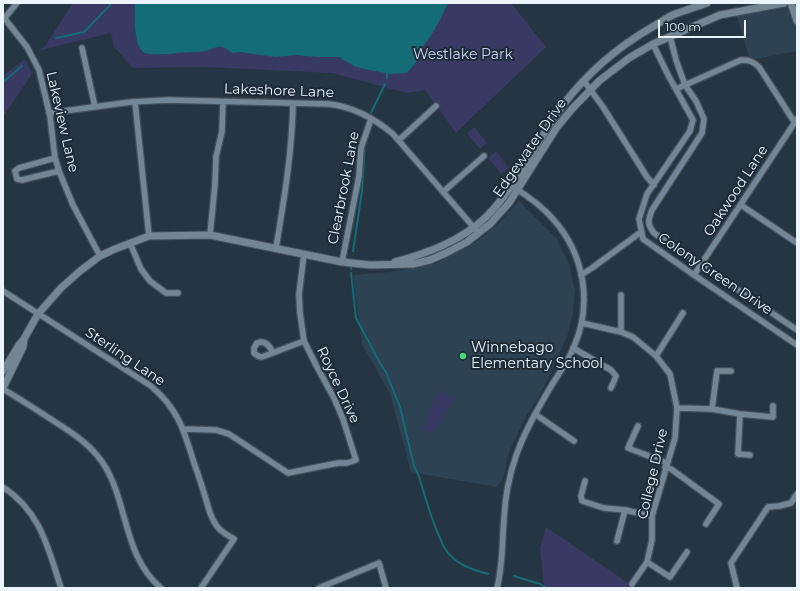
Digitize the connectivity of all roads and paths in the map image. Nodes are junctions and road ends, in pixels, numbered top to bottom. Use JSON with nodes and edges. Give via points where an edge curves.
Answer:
{"nodes":[{"id":1,"x":17,"y":3,"type":"edge"},
{"id":2,"x":707,"y":3,"type":"edge"},
{"id":3,"x":784,"y":3,"type":"edge"},
{"id":4,"x":791,"y":3,"type":"edge"},
{"id":5,"x":4,"y":19,"type":"edge"},
{"id":6,"x":797,"y":21,"type":"edge"},
{"id":7,"x":670,"y":36,"type":"junction"},
{"id":8,"x":653,"y":44,"type":"junction"},
{"id":9,"x":82,"y":48,"type":"dead end"},
{"id":10,"x":584,"y":81,"type":"junction"},
{"id":11,"x":685,"y":85,"type":"junction"},
{"id":12,"x":590,"y":89,"type":"junction"},
{"id":13,"x":676,"y":90,"type":"junction"},
{"id":14,"x":135,"y":102,"type":"junction"},
{"id":15,"x":223,"y":102,"type":"junction"},
{"id":16,"x":293,"y":104,"type":"junction"},
{"id":17,"x":436,"y":106,"type":"dead end"},
{"id":18,"x":95,"y":107,"type":"junction"},
{"id":19,"x":49,"y":113,"type":"junction"},
{"id":20,"x":371,"y":119,"type":"junction"},
{"id":21,"x":796,"y":121,"type":"edge"},
{"id":22,"x":399,"y":140,"type":"junction"},
{"id":23,"x":484,"y":156,"type":"dead end"},
{"id":24,"x":56,"y":158,"type":"junction"},
{"id":25,"x":59,"y":171,"type":"junction"},
{"id":26,"x":654,"y":185,"type":"junction"},
{"id":27,"x":511,"y":186,"type":"junction"},
{"id":28,"x":518,"y":190,"type":"junction"},
{"id":29,"x":443,"y":192,"type":"junction"},
{"id":30,"x":741,"y":205,"type":"junction"},
{"id":31,"x":473,"y":227,"type":"junction"},
{"id":32,"x":641,"y":232,"type":"junction"},
{"id":33,"x":479,"y":233,"type":"junction"},
{"id":34,"x":210,"y":234,"type":"junction"},
{"id":35,"x":149,"y":236,"type":"junction"},
{"id":36,"x":130,"y":243,"type":"junction"},
{"id":37,"x":797,"y":244,"type":"edge"},
{"id":38,"x":276,"y":248,"type":"junction"},
{"id":39,"x":304,"y":254,"type":"junction"},
{"id":40,"x":100,"y":256,"type":"junction"},
{"id":41,"x":342,"y":262,"type":"junction"},
{"id":42,"x":383,"y":265,"type":"junction"},
{"id":43,"x":701,"y":265,"type":"junction"},
{"id":44,"x":581,"y":275,"type":"junction"},
{"id":45,"x":694,"y":275,"type":"junction"},
{"id":46,"x":3,"y":291,"type":"edge"},
{"id":47,"x":178,"y":293,"type":"dead end"},
{"id":48,"x":621,"y":295,"type":"dead end"},
{"id":49,"x":683,"y":313,"type":"dead end"},
{"id":50,"x":38,"y":314,"type":"junction"},
{"id":51,"x":582,"y":323,"type":"junction"},
{"id":52,"x":797,"y":330,"type":"edge"},
{"id":53,"x":622,"y":332,"type":"junction"},
{"id":54,"x":24,"y":339,"type":"junction"},
{"id":55,"x":304,"y":341,"type":"junction"},
{"id":56,"x":797,"y":345,"type":"edge"},
{"id":57,"x":573,"y":348,"type":"junction"},
{"id":58,"x":273,"y":352,"type":"dead end"},
{"id":59,"x":656,"y":356,"type":"junction"},
{"id":60,"x":731,"y":370,"type":"dead end"},
{"id":61,"x":3,"y":371,"type":"edge"},
{"id":62,"x":3,"y":388,"type":"edge"},
{"id":63,"x":611,"y":388,"type":"dead end"},
{"id":64,"x":773,"y":406,"type":"dead end"},
{"id":65,"x":677,"y":408,"type":"junction"},
{"id":66,"x":712,"y":409,"type":"junction"},
{"id":67,"x":535,"y":414,"type":"junction"},
{"id":68,"x":740,"y":414,"type":"junction"},
{"id":69,"x":638,"y":426,"type":"dead end"},
{"id":70,"x":184,"y":429,"type":"junction"},
{"id":71,"x":574,"y":441,"type":"dead end"},
{"id":72,"x":750,"y":455,"type":"dead end"},
{"id":73,"x":666,"y":465,"type":"junction"},
{"id":74,"x":585,"y":481,"type":"dead end"},
{"id":75,"x":3,"y":487,"type":"edge"},
{"id":76,"x":797,"y":494,"type":"edge"},
{"id":77,"x":625,"y":510,"type":"junction"},
{"id":78,"x":652,"y":516,"type":"junction"},
{"id":79,"x":706,"y":524,"type":"dead end"},
{"id":80,"x":618,"y":542,"type":"dead end"},
{"id":81,"x":687,"y":552,"type":"dead end"},
{"id":82,"x":647,"y":562,"type":"junction"},
{"id":83,"x":632,"y":584,"type":"dead end"},
{"id":84,"x":61,"y":588,"type":"edge"},
{"id":85,"x":161,"y":588,"type":"edge"},
{"id":86,"x":201,"y":588,"type":"edge"},
{"id":87,"x":319,"y":588,"type":"edge"},
{"id":88,"x":386,"y":588,"type":"edge"},
{"id":89,"x":497,"y":588,"type":"edge"},
{"id":90,"x":737,"y":588,"type":"edge"}],
"edges":[{"from":1,"to":5,"type":"street"},
{"from":2,"to":10,"type":"street","name":"Edgewater Drive","via":[[674,15],[636,37],[606,58]]},
{"from":3,"to":7,"type":"street","name":"Edgewater Drive","via":[[720,15]]},
{"from":4,"to":6,"type":"street"},
{"from":5,"to":19,"type":"street","name":"Lakeview Lane","via":[[27,47],[37,65]]},
{"from":7,"to":8,"type":"street","name":"Edgewater Drive"},
{"from":7,"to":11,"type":"street","name":"Colony Green Drive"},
{"from":8,"to":12,"type":"street","name":"Edgewater Drive","via":[[629,58]]},
{"from":8,"to":13,"type":"street","name":"Colony Green Drive"},
{"from":9,"to":18,"type":"street"},
{"from":10,"to":12,"type":"street"},
{"from":10,"to":27,"type":"street","name":"Edgewater Drive","via":[[564,104]]},
{"from":11,"to":13,"type":"street"},
{"from":11,"to":21,"type":"street","via":[[741,60],[748,60],[758,67]]},
{"from":11,"to":43,"type":"street","name":"Colony Green Drive","via":[[704,119],[702,132],[652,210],[649,227]]},
{"from":12,"to":26,"type":"street"},
{"from":12,"to":28,"type":"street","name":"Edgewater Drive","via":[[557,127]]},
{"from":13,"to":26,"type":"street","name":"Colony Green Drive","via":[[693,120],[690,131]]},
{"from":14,"to":15,"type":"street","name":"Lakeshore Lane"},
{"from":14,"to":18,"type":"street","name":"Lakeshore Lane"},
{"from":14,"to":35,"type":"street"},
{"from":15,"to":16,"type":"street","name":"Lakeshore Lane"},
{"from":15,"to":34,"type":"street"},
{"from":16,"to":20,"type":"street","name":"Lakeshore Lane","via":[[338,105],[364,113]]},
{"from":16,"to":38,"type":"street","via":[[290,162]]},
{"from":17,"to":22,"type":"street"},
{"from":18,"to":19,"type":"street","name":"Lakeshore Lane"},
{"from":19,"to":24,"type":"street","name":"Lakeview Lane"},
{"from":20,"to":22,"type":"street","name":"Lakeshore Lane","via":[[380,123]]},
{"from":20,"to":41,"type":"street","name":"Clearbrook Lane","via":[[361,148]]},
{"from":21,"to":30,"type":"street","name":"Oakwood Lane"},
{"from":22,"to":29,"type":"street","name":"Lakeshore Lane"},
{"from":23,"to":29,"type":"street"},
{"from":24,"to":25,"type":"street","name":"Lakeview Lane"},
{"from":24,"to":25,"type":"street","via":[[19,168],[15,175],[17,179],[22,180]]},
{"from":25,"to":40,"type":"street","name":"Lakeview Lane","via":[[73,205]]},
{"from":26,"to":32,"type":"street","name":"Colony Green Drive","via":[[647,194],[639,219]]},
{"from":27,"to":28,"type":"street"},
{"from":27,"to":31,"type":"street","name":"Edgewater Drive","via":[[486,217]]},
{"from":28,"to":33,"type":"street","name":"Edgewater Drive","via":[[490,224]]},
{"from":28,"to":44,"type":"street","via":[[544,209],[558,225],[573,249]]},
{"from":29,"to":31,"type":"street","name":"Lakeshore Lane"},
{"from":30,"to":37,"type":"street"},
{"from":30,"to":43,"type":"street","name":"Oakwood Lane"},
{"from":31,"to":33,"type":"street","name":"Lakeshore Lane"},
{"from":31,"to":42,"type":"street","name":"Edgewater Drive","via":[[461,236],[428,252]]},
{"from":32,"to":44,"type":"street"},
{"from":32,"to":45,"type":"street","name":"Colony Green Drive","via":[[643,239]]},
{"from":33,"to":42,"type":"street","name":"Edgewater Drive","via":[[467,242],[430,260],[413,264]]},
{"from":34,"to":35,"type":"street","name":"Edgewater Drive"},
{"from":34,"to":38,"type":"street","name":"Edgewater Drive"},
{"from":35,"to":36,"type":"street","name":"Edgewater Drive"},
{"from":36,"to":40,"type":"street","name":"Edgewater Drive"},
{"from":36,"to":47,"type":"street","via":[[141,269],[150,282],[166,293]]},
{"from":38,"to":39,"type":"street","name":"Edgewater Drive"},
{"from":39,"to":41,"type":"street","name":"Edgewater Drive"},
{"from":39,"to":55,"type":"street","name":"Royce Drive","via":[[299,294]]},
{"from":40,"to":50,"type":"street","name":"Edgewater Drive","via":[[61,288]]},
{"from":41,"to":42,"type":"street","name":"Edgewater Drive"},
{"from":43,"to":45,"type":"street","name":"Oakwood Lane"},
{"from":43,"to":52,"type":"street","name":"Colony Green Drive"},
{"from":44,"to":51,"type":"street","via":[[584,298]]},
{"from":45,"to":56,"type":"street","name":"Colony Green Drive"},
{"from":46,"to":50,"type":"street","name":"Sterling Lane"},
{"from":48,"to":53,"type":"street"},
{"from":49,"to":59,"type":"street"},
{"from":50,"to":54,"type":"street","name":"Edgewater Drive"},
{"from":50,"to":70,"type":"street","name":"Sterling Lane","via":[[151,386],[171,407]]},
{"from":51,"to":53,"type":"street","name":"College Drive"},
{"from":51,"to":57,"type":"street"},
{"from":53,"to":59,"type":"street","name":"College Drive","via":[[633,337]]},
{"from":54,"to":61,"type":"street","name":"Edgewater Drive"},
{"from":54,"to":62,"type":"street","name":"Edgewater Drive","via":[[23,347]]},
{"from":55,"to":58,"type":"street"},
{"from":55,"to":70,"type":"street","name":"Royce Drive","via":[[334,398],[356,460],[288,472],[223,431]]},
{"from":57,"to":63,"type":"street","via":[[611,370],[616,376]]},
{"from":57,"to":67,"type":"street"},
{"from":59,"to":65,"type":"street","name":"College Drive","via":[[670,374]]},
{"from":60,"to":66,"type":"street","via":[[717,371]]},
{"from":62,"to":85,"type":"street","via":[[77,436],[97,454],[111,478],[135,552],[142,566]]},
{"from":64,"to":68,"type":"street","via":[[773,417]]},
{"from":65,"to":66,"type":"street"},
{"from":65,"to":73,"type":"street","name":"College Drive","via":[[675,438]]},
{"from":66,"to":68,"type":"street"},
{"from":67,"to":71,"type":"street"},
{"from":67,"to":89,"type":"street","via":[[520,446],[508,484],[501,572]]},
{"from":68,"to":72,"type":"street","via":[[738,454]]},
{"from":69,"to":73,"type":"street","via":[[628,448]]},
{"from":70,"to":86,"type":"street","name":"Sterling Lane","via":[[210,513],[222,533],[234,539]]},
{"from":73,"to":78,"type":"street","name":"College Drive"},
{"from":73,"to":79,"type":"street","via":[[719,504]]},
{"from":74,"to":77,"type":"street","via":[[582,500],[604,508]]},
{"from":75,"to":84,"type":"street","via":[[22,502],[39,524]]},
{"from":76,"to":90,"type":"street","via":[[791,503],[768,507],[738,552],[731,563]]},
{"from":77,"to":78,"type":"street"},
{"from":77,"to":80,"type":"street"},
{"from":78,"to":82,"type":"street","name":"College Drive","via":[[652,540]]},
{"from":81,"to":82,"type":"street","via":[[670,577]]},
{"from":82,"to":83,"type":"street","name":"College Drive"},
{"from":87,"to":88,"type":"street","via":[[379,563]]}]}
